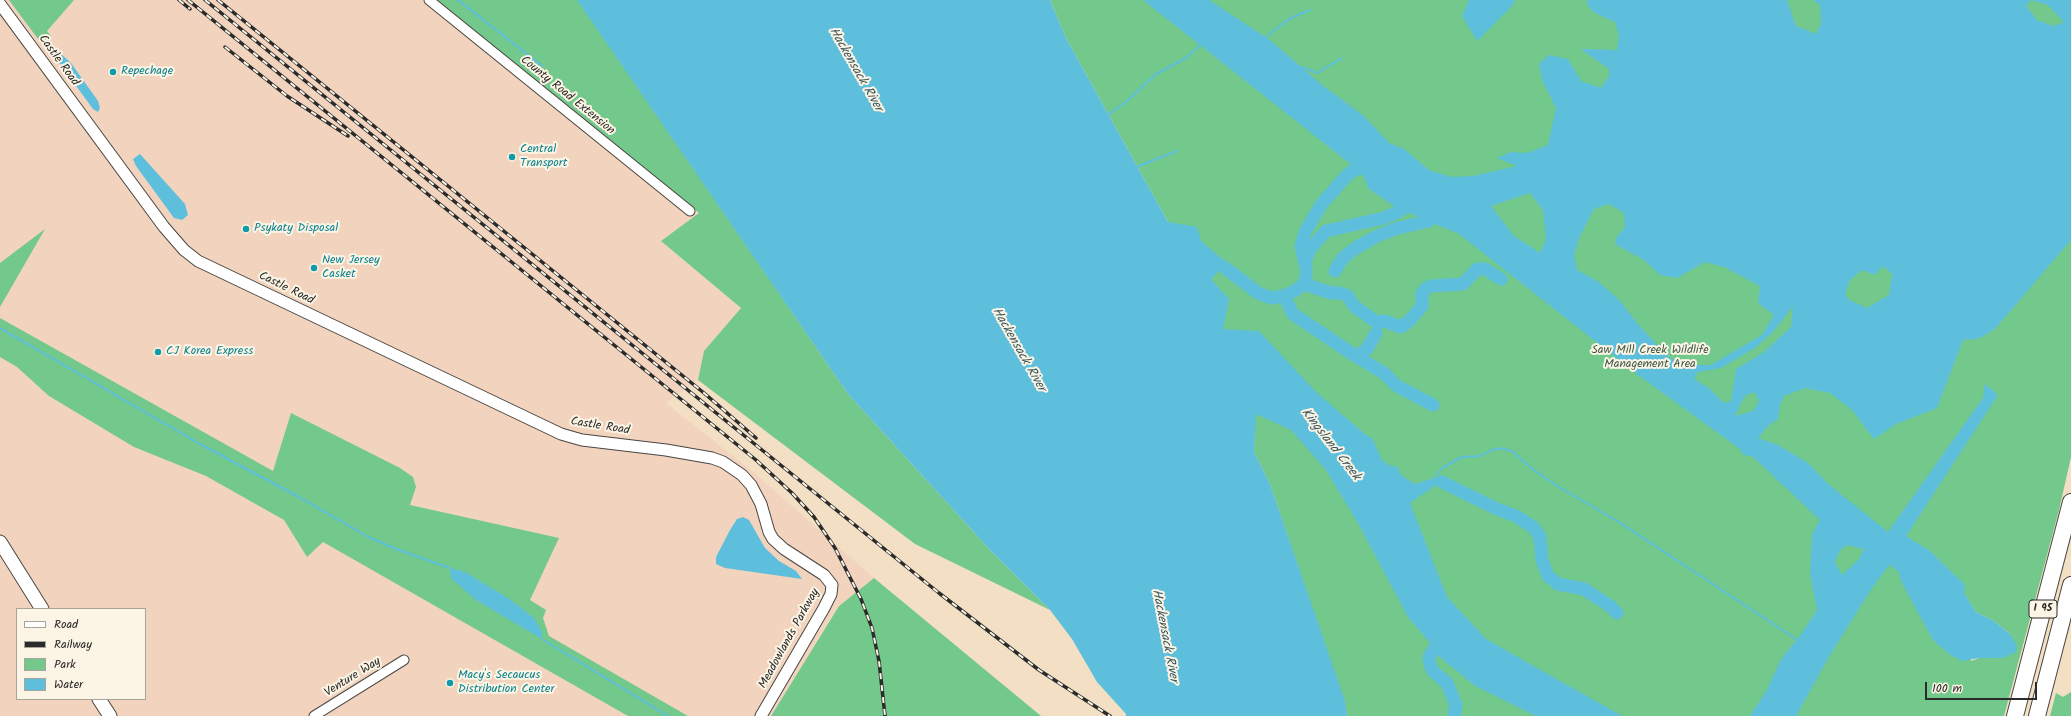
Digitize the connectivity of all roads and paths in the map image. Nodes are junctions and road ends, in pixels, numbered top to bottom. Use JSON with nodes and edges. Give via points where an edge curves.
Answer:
{"nodes":[{"id":1,"x":429,"y":0,"type":"edge"},
{"id":2,"x":0,"y":4,"type":"edge"},
{"id":3,"x":690,"y":211,"type":"dead end"},
{"id":4,"x":666,"y":450,"type":"joint"},
{"id":5,"x":2071,"y":502,"type":"edge"},
{"id":6,"x":0,"y":542,"type":"edge"},
{"id":7,"x":2071,"y":585,"type":"edge"},
{"id":8,"x":41,"y":608,"type":"edge"},
{"id":9,"x":404,"y":660,"type":"dead end"},
{"id":10,"x":100,"y":700,"type":"edge"},
{"id":11,"x":110,"y":716,"type":"edge"},
{"id":12,"x":314,"y":716,"type":"edge"},
{"id":13,"x":761,"y":716,"type":"edge"},
{"id":14,"x":2015,"y":716,"type":"edge"},
{"id":15,"x":2037,"y":716,"type":"edge"}],
"edges":[{"from":1,"to":3,"type":"street","name":"County Road Extension"},
{"from":2,"to":4,"type":"street","name":"Castle Road","via":[[164,227],[184,250],[198,261],[561,434],[582,440]]},
{"from":4,"to":13,"type":"street","name":"Meadowlands Parkway","via":[[723,462],[742,475],[751,485],[761,504],[773,539],[828,578],[832,585],[831,594],[824,608]]},
{"from":5,"to":14,"type":"highway","number":"I 95"},
{"from":6,"to":8,"type":"main road"},
{"from":7,"to":15,"type":"highway","number":"I 95"},
{"from":9,"to":12,"type":"street","name":"Venture Way"},
{"from":10,"to":11,"type":"main road"}]}
